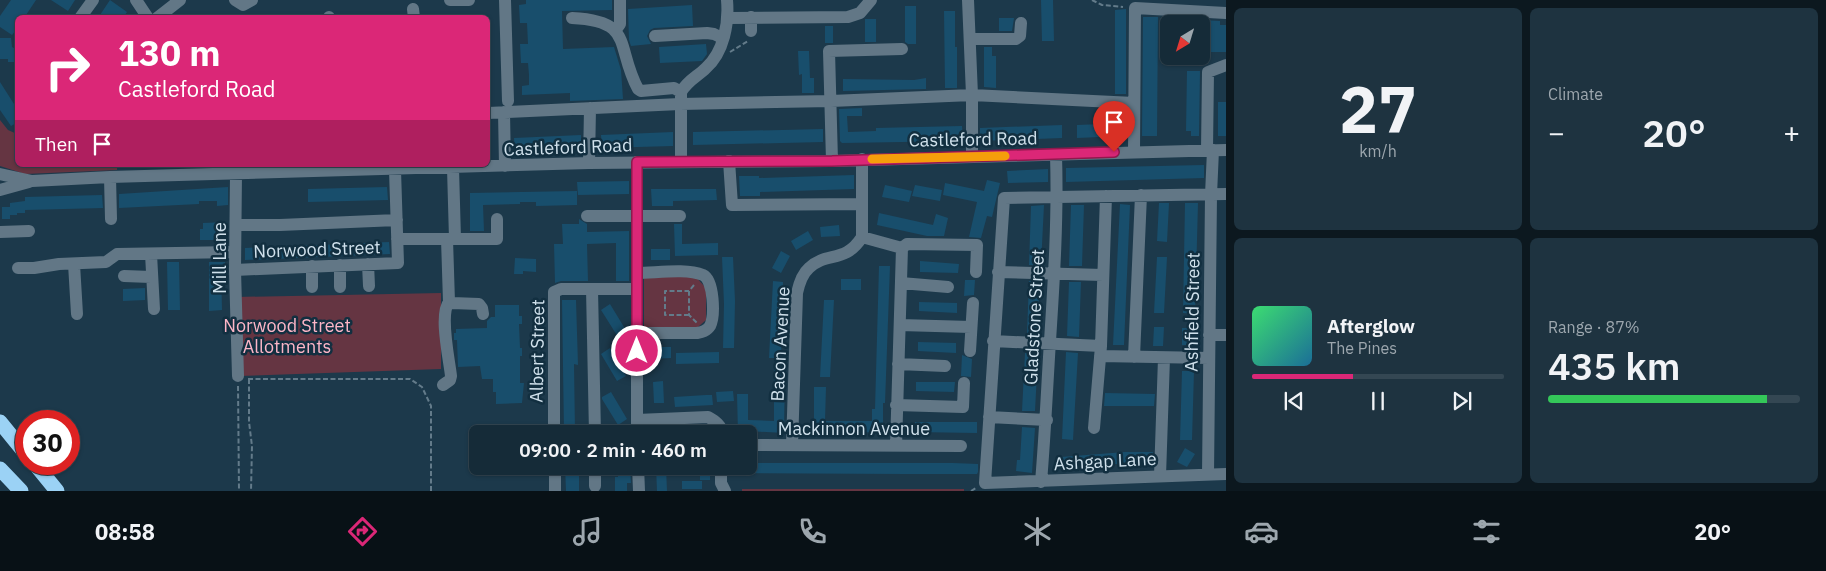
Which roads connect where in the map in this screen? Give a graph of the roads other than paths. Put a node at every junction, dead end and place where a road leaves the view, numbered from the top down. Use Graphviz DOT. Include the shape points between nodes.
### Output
graph roads {
  1 [pos="93,0"];
  2 [pos="136,0"];
  3 [pos="180,0"];
  4 [pos="450,0"];
  5 [pos="469,0"];
  6 [pos="505,0"];
  7 [pos="620,0"];
  8 [pos="727,0"];
  9 [pos="870,0"];
  10 [pos="968,0"];
  11 [pos="1226,13"];
  12 [pos="82,15"];
  13 [pos="147,15"];
  14 [pos="153,15"];
  15 [pos="751,17"];
  16 [pos="572,18"];
  17 [pos="728,18"];
  18 [pos="1021,23"];
  19 [pos="615,31"];
  20 [pos="751,31"];
  21 [pos="655,36"];
  22 [pos="722,38"];
  23 [pos="970,39"];
  24 [pos="902,49"];
  25 [pos="1226,65"];
  26 [pos="972,96"];
  27 [pos="680,98"];
  28 [pos="831,101"];
  29 [pos="1134,102"];
  30 [pos="506,107"];
  31 [pos="590,108"];
  32 [pos="490,112"];
  33 [pos="1210,150"];
  34 [pos="1226,150"];
  35 [pos="1134,152"];
  36 [pos="1056,155"];
  37 [pos="972,157"];
  38 [pos="862,159"];
  39 [pos="729,161"];
  40 [pos="832,161"];
  41 [pos="637,162"];
  42 [pos="681,162"];
  43 [pos="589,163"];
  44 [pos="505,166"];
  45 [pos="422,167"];
  46 [pos="478,167"];
  47 [pos="490,167"];
  48 [pos="335,168"];
  49 [pos="452,168"];
  50 [pos="234,170"];
  51 [pos="395,170"];
  52 [pos="0,174"];
  53 [pos="110,177"];
  54 [pos="32,181"];
  55 [pos="0,190"];
  56 [pos="1211,194"];
  57 [pos="1226,194"];
  58 [pos="1141,195"];
  59 [pos="1057,196"];
  60 [pos="1106,196"];
  61 [pos="862,204"];
  62 [pos="587,216"];
  63 [pos="637,216"];
  64 [pos="680,216"];
  65 [pos="111,219"];
  66 [pos="497,219"];
  67 [pos="397,220"];
  68 [pos="236,225"];
  69 [pos="29,231"];
  70 [pos="0,232"];
  71 [pos="862,237"];
  72 [pos="397,239"];
  73 [pos="451,239"];
  74 [pos="902,248"];
  75 [pos="236,252"];
  76 [pos="151,254"];
  77 [pos="74,264"];
  78 [pos="368,264"];
  79 [pos="340,265"];
  80 [pos="312,266"];
  81 [pos="18,268"];
  82 [pos="235,270"];
  83 [pos="976,272"];
  84 [pos="998,272"];
  85 [pos="637,273"];
  86 [pos="1054,274"];
  87 [pos="1103,275"];
  88 [pos="124,276"];
  89 [pos="152,277"];
  90 [pos="901,283"];
  91 [pos="369,286"];
  92 [pos="948,286"];
  93 [pos="312,287"];
  94 [pos="340,287"];
  95 [pos="592,289"];
  96 [pos="637,289"];
  97 [pos="449,302"];
  98 [pos="973,303"];
  99 [pos="154,309"];
  100 [pos="77,314"];
  101 [pos="483,314"];
  102 [pos="900,325"];
  103 [pos="971,327"];
  104 [pos="637,333"];
  105 [pos="1209,335"];
  106 [pos="1226,336"];
  107 [pos="993,341"];
  108 [pos="1050,344"];
  109 [pos="970,351"];
  110 [pos="1100,351"];
  111 [pos="1134,358"];
  112 [pos="1164,358"];
  113 [pos="1209,358"];
  114 [pos="898,364"];
  115 [pos="945,366"];
  116 [pos="242,378"];
  117 [pos="964,383"];
  118 [pos="443,385"];
  119 [pos="896,405"];
  120 [pos="989,417"];
  121 [pos="637,420"];
  122 [pos="1047,420"];
  123 [pos="0,422"];
  124 [pos="554,425"];
  125 [pos="595,425"];
  126 [pos="637,425"];
  127 [pos="718,425"];
  128 [pos="1094,428"];
  129 [pos="15,440"];
  130 [pos="757,444"];
  131 [pos="792,445"];
  132 [pos="896,446"];
  133 [pos="961,446"];
  134 [pos="0,469"];
  135 [pos="1226,474"];
  136 [pos="44,475"];
  137 [pos="554,475"];
  138 [pos="595,475"];
  139 [pos="638,475"];
  140 [pos="1208,475"];
  141 [pos="1160,476"];
  142 [pos="1041,482"];
  143 [pos="595,486"];
  144 [pos="21,491"];
  145 [pos="57,491"];
  146 [pos="555,491"];
  147 [pos="639,491"];
  1 -- 12 [label="street"];
  2 -- 13 [label="street"];
  3 -- 14 [label="street"];
  4 -- 5 [label="street"];
  6 -- 30 [label="street"];
  7 -- 19 [label="street" via="620,24"];
  8 -- 17 [label="street"];
  9 -- 15 [label="street" via="860,13 848,16"];
  10 -- 23 [label="street"];
  11 -- 29 [label="street" via="1135,8"];
  15 -- 17 [label="street"];
  15 -- 20 [label="street"];
  16 -- 19 [label="street" via="593,19"];
  17 -- 22 [label="street"];
  18 -- 23 [label="street" via="1020,36 1016,39"];
  19 -- 27 [label="street" via="638,89 674,88"];
  21 -- 22 [label="street" via="707,33"];
  22 -- 27 [label="street" via="717,56 705,70 686,83"];
  23 -- 26 [label="street"];
  24 -- 28 [label="street" via="829,50"];
  25 -- 33 [label="street, Ashfield Street" via="1208,72"];
  26 -- 28 [label="street"];
  26 -- 29 [label="street"];
  26 -- 37 [label="street"];
  27 -- 28 [label="street"];
  27 -- 31 [label="street"];
  27 -- 42 [label="street"];
  28 -- 40 [label="street"];
  29 -- 35 [label="street"];
  30 -- 31 [label="street"];
  30 -- 32 [label="street"];
  30 -- 44 [label="street"];
  31 -- 43 [label="street"];
  33 -- 34 [label="street, Castleford Road"];
  33 -- 35 [label="street, Castleford Road"];
  33 -- 56 [label="street, Ashfield Street"];
  35 -- 36 [label="street, Castleford Road"];
  36 -- 37 [label="street, Castleford Road"];
  36 -- 59 [label="street, Gladstone Street"];
  37 -- 38 [label="street, Castleford Road"];
  38 -- 40 [label="street, Castleford Road"];
  38 -- 61 [label="street"];
  39 -- 40 [label="street, Castleford Road"];
  39 -- 42 [label="street, Castleford Road"];
  39 -- 61 [label="street" via="732,205"];
  41 -- 42 [label="street, Castleford Road"];
  41 -- 43 [label="street, Castleford Road"];
  41 -- 63 [label="street"];
  43 -- 44 [label="street, Castleford Road"];
  44 -- 47 [label="street, Castleford Road"];
  45 -- 49 [label="street, Castleford Road"];
  45 -- 51 [label="street, Castleford Road"];
  46 -- 49 [label="street, Castleford Road"];
  48 -- 50 [label="street, Castleford Road"];
  48 -- 51 [label="street, Castleford Road"];
  49 -- 73 [label="street"];
  50 -- 53 [label="street, Castleford Road"];
  50 -- 68 [label="street, Mill Lane"];
  51 -- 67 [label="street, Norwood Street"];
  52 -- 54 [label="street, Castleford Road"];
  53 -- 54 [label="street, Castleford Road"];
  53 -- 65 [label="street"];
  54 -- 55 [label="street, Castleford Road"];
  56 -- 57 [label="street"];
  56 -- 58 [label="street"];
  56 -- 105 [label="street, Ashfield Street"];
  58 -- 60 [label="street"];
  58 -- 111 [label="street"];
  59 -- 60 [label="street"];
  59 -- 84 [label="street" via="1004,198"];
  59 -- 86 [label="street, Gladstone Street"];
  60 -- 87 [label="street"];
  61 -- 71 [label="street"];
  62 -- 63 [label="street"];
  63 -- 64 [label="street"];
  63 -- 85 [label="street"];
  66 -- 73 [label="street" via="497,239"];
  67 -- 68 [label="street"];
  67 -- 72 [label="street, Norwood Street"];
  68 -- 75 [label="street, Mill Lane"];
  69 -- 70 [label="street"];
  71 -- 74 [label="street"];
  71 -- 131 [label="street, Bacon Avenue" via="850,252 808,268 801,279 797,293"];
  72 -- 73 [label="street"];
  72 -- 78 [label="street, Norwood Street" via="398,263"];
  73 -- 97 [label="street"];
  74 -- 83 [label="street" via="907,244 977,245"];
  74 -- 90 [label="street"];
  75 -- 76 [label="street"];
  75 -- 82 [label="street, Mill Lane"];
  76 -- 77 [label="street" via="117,254 106,262"];
  76 -- 89 [label="street"];
  77 -- 81 [label="street"];
  77 -- 100 [label="street"];
  78 -- 79 [label="street, Norwood Street"];
  78 -- 91 [label="street"];
  79 -- 80 [label="street, Norwood Street"];
  79 -- 94 [label="street"];
  80 -- 82 [label="street, Norwood Street"];
  80 -- 93 [label="street"];
  82 -- 116 [label="street, Mill Lane"];
  84 -- 86 [label="street"];
  84 -- 107 [label="street"];
  85 -- 96 [label="street"];
  85 -- 104 [label="street" via="690,272 702,275 708,278 712,293 712,318 705,331"];
  86 -- 87 [label="street"];
  86 -- 108 [label="street, Gladstone Street"];
  87 -- 110 [label="street"];
  88 -- 89 [label="street"];
  89 -- 99 [label="street"];
  90 -- 92 [label="street"];
  90 -- 102 [label="street"];
  95 -- 96 [label="street, Albert Street"];
  95 -- 124 [label="street, Albert Street" via="560,289 554,292"];
  95 -- 125 [label="street"];
  96 -- 104 [label="street"];
  97 -- 101 [label="street" via="479,304"];
  97 -- 118 [label="street" via="445,307 445,328 451,376"];
  98 -- 103 [label="street"];
  102 -- 103 [label="street"];
  102 -- 114 [label="street"];
  103 -- 109 [label="street"];
  104 -- 121 [label="street"];
  105 -- 106 [label="street"];
  105 -- 113 [label="street, Ashfield Street"];
  107 -- 108 [label="street"];
  107 -- 120 [label="street"];
  108 -- 110 [label="street"];
  108 -- 122 [label="street, Gladstone Street"];
  110 -- 111 [label="street"];
  110 -- 128 [label="street"];
  111 -- 112 [label="street"];
  112 -- 113 [label="street"];
  112 -- 141 [label="street"];
  113 -- 140 [label="street, Ashfield Street"];
  114 -- 115 [label="street"];
  114 -- 119 [label="street"];
  117 -- 119 [label="street" via="963,407"];
  119 -- 132 [label="street"];
  120 -- 122 [label="street"];
  120 -- 142 [label="street, Ashgap Lane" via="985,483"];
  121 -- 126 [label="street"];
  121 -- 127 [label="street" via="708,417"];
  122 -- 142 [label="street, Gladstone Street"];
  123 -- 129 [label="highway"];
  130 -- 131 [label="street, Mackinnon Avenue"];
  131 -- 132 [label="street, Mackinnon Avenue"];
  132 -- 133 [label="street, Mackinnon Avenue"];
  134 -- 144 [label="highway"];
  135 -- 140 [label="street, Ashgap Lane"];
  136 -- 145 [label="highway"];
  137 -- 146 [label="street"];
  138 -- 143 [label="street"];
  139 -- 147 [label="street"];
  140 -- 141 [label="street, Ashgap Lane"];
  141 -- 142 [label="street, Ashgap Lane"];
}
